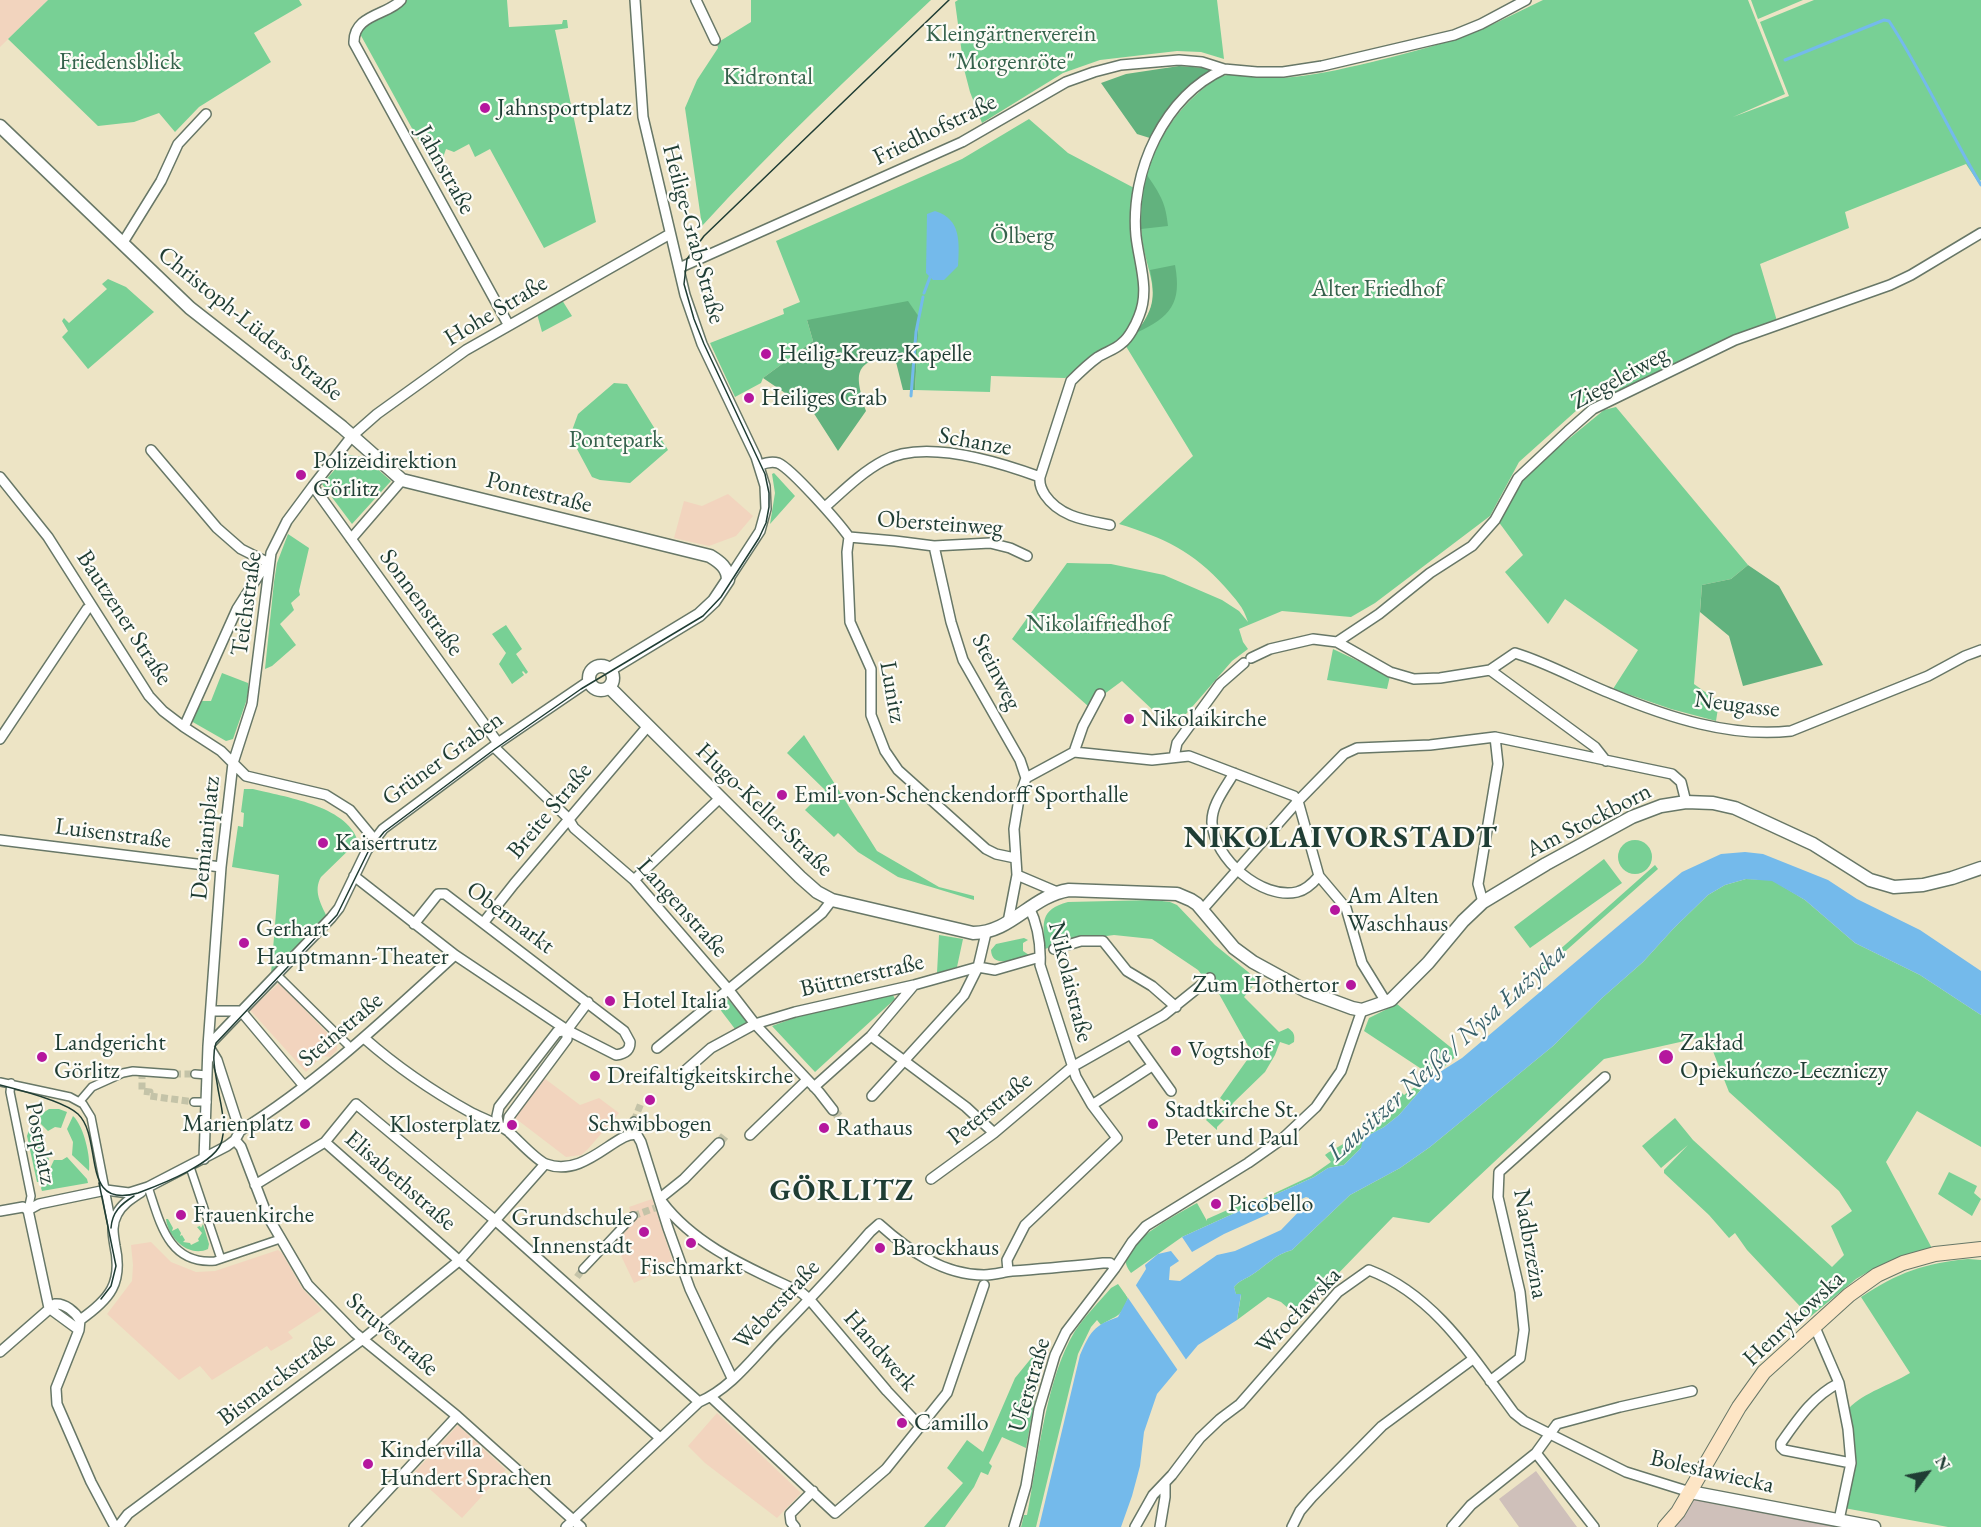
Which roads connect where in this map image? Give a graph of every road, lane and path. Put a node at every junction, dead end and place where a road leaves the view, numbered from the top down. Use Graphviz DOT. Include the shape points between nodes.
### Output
graph roads {
  1 [pos="401,0"];
  2 [pos="634,0"];
  3 [pos="696,0"];
  4 [pos="1526,0"];
  5 [pos="715,40"];
  6 [pos="1224,69"];
  7 [pos="206,114"];
  8 [pos="0,126"];
  9 [pos="1981,233"];
  10 [pos="670,234"];
  11 [pos="122,244"];
  12 [pos="679,268"];
  13 [pos="508,324"];
  14 [pos="352,436"];
  15 [pos="151,450"];
  16 [pos="760,465"];
  17 [pos="0,477"];
  18 [pos="1040,477"];
  19 [pos="402,480"];
  20 [pos="313,486"];
  21 [pos="825,507"];
  22 [pos="1110,525"];
  23 [pos="849,537"];
  24 [pos="351,539"];
  25 [pos="934,546"];
  26 [pos="1027,556"];
  27 [pos="268,563"];
  28 [pos="726,575"];
  29 [pos="92,606"];
  30 [pos="1337,642"];
  31 [pos="1981,650"];
  32 [pos="610,669"];
  33 [pos="1490,670"];
  34 [pos="589,681"];
  35 [pos="609,687"];
  36 [pos="1100,694"];
  37 [pos="648,726"];
  38 [pos="184,727"];
  39 [pos="1495,738"];
  40 [pos="0,739"];
  41 [pos="496,745"];
  42 [pos="1074,752"];
  43 [pos="1174,757"];
  44 [pos="1606,762"];
  45 [pos="233,764"];
  46 [pos="1234,772"];
  47 [pos="1026,778"];
  48 [pos="720,798"];
  49 [pos="1298,801"];
  50 [pos="1686,802"];
  51 [pos="568,818"];
  52 [pos="374,839"];
  53 [pos="0,840"];
  54 [pos="1015,858"];
  55 [pos="221,867"];
  56 [pos="1981,868"];
  57 [pos="1238,871"];
  58 [pos="1017,875"];
  59 [pos="354,876"];
  60 [pos="1319,876"];
  61 [pos="634,880"];
  62 [pos="1057,892"];
  63 [pos="831,900"];
  64 [pos="1483,902"];
  65 [pos="1029,907"];
  66 [pos="1202,910"];
  67 [pos="484,922"];
  68 [pos="1008,922"];
  69 [pos="414,924"];
  70 [pos="986,933"];
  71 [pos="1045,953"];
  72 [pos="455,955"];
  73 [pos="978,967"];
  74 [pos="277,975"];
  75 [pos="1210,978"];
  76 [pos="914,985"];
  77 [pos="728,989"];
  78 [pos="588,1002"];
  79 [pos="1386,1002"];
  80 [pos="1176,1007"];
  81 [pos="1362,1010"];
  82 [pos="211,1011"];
  83 [pos="241,1011"];
  84 [pos="755,1024"];
  85 [pos="567,1030"];
  86 [pos="1131,1035"];
  87 [pos="871,1036"];
  88 [pos="364,1038"];
  89 [pos="208,1046"];
  90 [pos="351,1048"];
  91 [pos="657,1048"];
  92 [pos="904,1062"];
  93 [pos="1152,1066"];
  94 [pos="1072,1067"];
  95 [pos="174,1074"];
  96 [pos="195,1074"];
  97 [pos="207,1075"];
  98 [pos="678,1077"];
  99 [pos="1605,1077"];
  100 [pos="0,1082"];
  101 [pos="10,1083"];
  102 [pos="810,1084"];
  103 [pos="304,1086"];
  104 [pos="1171,1091"];
  105 [pos="872,1096"];
  106 [pos="80,1101"];
  107 [pos="194,1101"];
  108 [pos="207,1102"];
  109 [pos="1092,1106"];
  110 [pos="834,1107"];
  111 [pos="634,1120"];
  112 [pos="503,1128"];
  113 [pos="240,1131"];
  114 [pos="994,1133"];
  115 [pos="632,1134"];
  116 [pos="750,1135"];
  117 [pos="235,1140"];
  118 [pos="326,1142"];
  119 [pos="719,1143"];
  120 [pos="204,1159"];
  121 [pos="545,1164"];
  122 [pos="190,1167"];
  123 [pos="931,1179"];
  124 [pos="255,1185"];
  125 [pos="148,1187"];
  126 [pos="106,1190"];
  127 [pos="657,1204"];
  128 [pos="28,1210"];
  129 [pos="0,1211"];
  130 [pos="633,1216"];
  131 [pos="496,1221"];
  132 [pos="112,1227"];
  133 [pos="280,1239"];
  134 [pos="1981,1250"];
  135 [pos="221,1259"];
  136 [pos="460,1260"];
  137 [pos="1115,1268"];
  138 [pos="583,1269"];
  139 [pos="1008,1271"];
  140 [pos="985,1282"];
  141 [pos="810,1300"];
  142 [pos="49,1308"];
  143 [pos="79,1325"];
  144 [pos="1814,1325"];
  145 [pos="363,1339"];
  146 [pos="0,1352"];
  147 [pos="1473,1359"];
  148 [pos="732,1378"];
  149 [pos="1490,1381"];
  150 [pos="1839,1383"];
  151 [pos="1692,1391"];
  152 [pos="711,1397"];
  153 [pos="699,1402"];
  154 [pos="457,1416"];
  155 [pos="921,1427"];
  156 [pos="1549,1434"];
  157 [pos="660,1438"];
  158 [pos="1536,1453"];
  159 [pos="1851,1463"];
  160 [pos="1165,1483"];
  161 [pos="813,1491"];
  162 [pos="1690,1492"];
  163 [pos="1839,1520"];
  164 [pos="569,1524"];
  165 [pos="116,1527"];
  166 [pos="354,1527"];
  167 [pos="581,1527"];
  168 [pos="795,1527"];
  169 [pos="1014,1527"];
  170 [pos="1135,1527"];
  171 [pos="1160,1527"];
  172 [pos="1292,1527"];
  173 [pos="1452,1527"];
  174 [pos="1594,1527"];
  175 [pos="1665,1527"];
  176 [pos="1874,1527"];
  1 -- 13 [label="street, Jahnstraße" via="371,17 355,32 354,44"];
  2 -- 10 [label="street, Heilige-Grab-Straße" via="643,117"];
  3 -- 5 [label="street"];
  4 -- 6 [label="street, Friedhofstraße" via="1454,35 1410,46 1283,72"];
  6 -- 12 [label="street, Friedhofstraße" via="1179,60 1121,65 1084,75 962,142"];
  6 -- 18 [label="street" via="1191,90 1170,113 1154,140 1137,189 1136,234 1145,293 1139,317 1123,343 1098,357 1071,381"];
  7 -- 11 [label="street, Christoph-Lüders-Straße" via="178,144 161,181"];
  8 -- 11 [label="street, Christoph-Lüders-Straße"];
  9 -- 30 [label="street, Ziegeleiweg" via="1890,285 1735,340 1593,410 1518,478 1495,520 1472,546"];
  10 -- 12 [label="street, Heilige-Grab-Straße"];
  10 -- 13 [label="street, Hohe Straße"];
  11 -- 14 [label="street, Christoph-Lüders-Straße" via="190,308"];
  12 -- 16 [label="street, Heilige-Grab-Straße" via="702,344"];
  13 -- 14 [label="street, Hohe Straße" via="466,350"];
  14 -- 19 [label="street, Pontestraße"];
  14 -- 20 [label="street, Teichstraße"];
  15 -- 27 [label="street" via="217,528 241,549"];
  16 -- 21 [label="street" via="777,463"];
  16 -- 28 [label="street, Heilige-Grab-Straße" via="766,493 763,522"];
  17 -- 29 [label="street, Bautzener Straße" via="48,537"];
  18 -- 21 [label="street, Schanze" via="953,453 915,452 881,461"];
  18 -- 22 [label="street, Schanze" via="1041,488 1057,509"];
  19 -- 24 [label="street"];
  19 -- 28 [label="street, Pontestraße" via="710,556"];
  20 -- 24 [label="street, Sonnenstraße"];
  20 -- 27 [label="street, Teichstraße" via="287,521"];
  21 -- 23 [label="street"];
  23 -- 25 [label="street, Obersteinweg"];
  23 -- 54 [label="street, Lunitz" via="850,622 870,669 871,715 891,761 986,849"];
  24 -- 41 [label="street, Sonnenstraße"];
  25 -- 26 [label="street, Obersteinweg" via="990,543"];
  25 -- 47 [label="street, Steinweg" via="963,660 1020,759"];
  27 -- 38 [label="street" via="237,609"];
  27 -- 45 [label="street, Teichstraße" via="252,704"];
  28 -- 32 [label="street" via="714,601 699,615"];
  29 -- 38 [label="street, Bautzener Straße" via="149,696"];
  29 -- 40 [label="street"];
  30 -- 33 [label="street" via="1390,672 1414,679"];
  30 -- 43 [label="street" via="1314,639 1278,647 1247,660 1220,684 1177,743"];
  31 -- 33 [label="street, Neugasse" via="1928,676 1791,731 1777,732 1720,728 1671,715 1515,653"];
  32 -- 34 [label="street" via="596,666"];
  32 -- 35 [label="street" via="614,679"];
  33 -- 44 [label="street" via="1595,747"];
  34 -- 35 [label="street" via="598,690"];
  34 -- 41 [label="street, Grüner Graben"];
  35 -- 37 [label="street, Hugo-Keller-Straße"];
  36 -- 42 [label="street" via="1085,720"];
  37 -- 48 [label="street, Hugo-Keller-Straße"];
  37 -- 51 [label="street, Breite Straße"];
  38 -- 45 [label="street, Bautzener Straße" via="221,751"];
  39 -- 44 [label="street"];
  39 -- 49 [label="street" via="1357,748 1344,754"];
  39 -- 64 [label="street" via="1498,764 1478,884"];
  41 -- 51 [label="street, Langenstraße" via="502,757"];
  41 -- 52 [label="street, Grüner Graben"];
  42 -- 43 [label="street" via="1152,760"];
  42 -- 47 [label="street"];
  43 -- 46 [label="street" via="1198,758"];
  44 -- 50 [label="street" via="1672,774 1681,782"];
  45 -- 52 [label="street, Demianiplatz" via="246,776 326,795 351,810"];
  45 -- 55 [label="street, Demianiplatz"];
  46 -- 49 [label="street" via="1282,790"];
  46 -- 57 [label="street" via="1216,805 1212,824 1222,854"];
  47 -- 54 [label="street" via="1018,799"];
  48 -- 61 [label="street"];
  48 -- 63 [label="street, Hugo-Keller-Straße" via="800,877"];
  49 -- 57 [label="street"];
  49 -- 60 [label="street"];
  50 -- 56 [label="street, Am Stockborn" via="1735,808 1813,844 1870,880 1888,886 1923,885"];
  50 -- 64 [label="street, Am Stockborn" via="1632,817"];
  51 -- 61 [label="street, Langenstraße" via="574,828"];
  51 -- 67 [label="street, Breite Straße"];
  52 -- 59 [label="street, Grüner Graben"];
  53 -- 55 [label="street, Luisenstraße"];
  54 -- 58 [label="street"];
  55 -- 82 [label="street, Demianiplatz"];
  57 -- 60 [label="street" via="1285,893 1302,891"];
  57 -- 66 [label="street"];
  58 -- 62 [label="street"];
  58 -- 68 [label="street"];
  59 -- 69 [label="street, Obermarkt"];
  59 -- 74 [label="street, Grüner Graben" via="332,918"];
  60 -- 79 [label="street" via="1346,908 1362,963"];
  61 -- 77 [label="street, Langenstraße"];
  62 -- 65 [label="street"];
  62 -- 66 [label="street" via="1177,894"];
  63 -- 70 [label="street, Hugo-Keller-Straße"];
  63 -- 77 [label="street" via="822,913"];
  64 -- 79 [label="street, Am Stockborn" via="1421,971"];
  65 -- 68 [label="street"];
  65 -- 71 [label="street, Nikolaistraße"];
  66 -- 81 [label="street" via="1234,948 1253,963 1306,991"];
  67 -- 69 [label="street, Obermarkt" via="440,893"];
  67 -- 78 [label="street, Obermarkt"];
  68 -- 70 [label="street"];
  69 -- 72 [label="street, Obermarkt"];
  70 -- 73 [label="street"];
  71 -- 73 [label="street, Büttnerstraße" via="995,970"];
  71 -- 80 [label="street, Büttnerstraße" via="1081,940 1104,941 1127,971"];
  71 -- 94 [label="street, Nikolaistraße" via="1040,965"];
  72 -- 85 [label="street, Obermarkt"];
  72 -- 88 [label="street, Steinstraße"];
  73 -- 76 [label="street, Büttnerstraße"];
  73 -- 92 [label="street" via="964,995"];
  74 -- 83 [label="street"];
  74 -- 90 [label="street"];
  75 -- 80 [label="street, Peterstraße"];
  76 -- 84 [label="street, Büttnerstraße" via="795,1011"];
  76 -- 87 [label="street"];
  77 -- 84 [label="street, Langenstraße"];
  77 -- 91 [label="street"];
  78 -- 85 [label="street"];
  78 -- 85 [label="street, Obermarkt" via="624,1031 630,1042 628,1049 621,1054 611,1053"];
  79 -- 81 [label="street"];
  80 -- 86 [label="street, Peterstraße"];
  81 -- 137 [label="street, Uferstraße" via="1341,1071 1316,1107 1257,1157 1146,1226"];
  82 -- 83 [label="street"];
  82 -- 89 [label="street, Demianiplatz"];
  83 -- 89 [label="street"];
  83 -- 103 [label="street"];
  84 -- 98 [label="street, Büttnerstraße" via="711,1048"];
  84 -- 102 [label="street, Langenstraße"];
  85 -- 112 [label="street" via="567,1039"];
  85 -- 112 [label="street" via="557,1032 499,1107 497,1116"];
  86 -- 93 [label="street"];
  86 -- 94 [label="street, Peterstraße"];
  87 -- 92 [label="street"];
  87 -- 102 [label="street"];
  88 -- 90 [label="street, Steinstraße"];
  88 -- 112 [label="street" via="388,1060 440,1095"];
  89 -- 97 [label="street, Demianiplatz"];
  89 -- 113 [label="street" via="217,1060"];
  90 -- 103 [label="street, Steinstraße"];
  92 -- 105 [label="street"];
  92 -- 114 [label="street" via="950,1094"];
  93 -- 104 [label="street"];
  93 -- 109 [label="street"];
  94 -- 109 [label="street, Nikolaistraße"];
  94 -- 114 [label="street, Peterstraße"];
  95 -- 106 [label="street, Postplatz" via="123,1073 92,1087"];
  96 -- 97 [label="street"];
  97 -- 108 [label="street, Demianiplatz"];
  99 -- 149 [label="street, Nadbrzeżna" via="1499,1172 1498,1197 1520,1292 1524,1330 1520,1358"];
  100 -- 101 [label="street, Postplatz"];
  101 -- 106 [label="street, Postplatz"];
  101 -- 128 [label="street, Postplatz" via="31,1196"];
  102 -- 110 [label="street, Langenstraße"];
  102 -- 116 [label="street"];
  103 -- 113 [label="street"];
  106 -- 126 [label="street, Postplatz" via="91,1117"];
  107 -- 108 [label="street"];
  108 -- 120 [label="street, Demianiplatz"];
  109 -- 139 [label="street, Nikolaistraße" via="1118,1138 1025,1226 1007,1260"];
  111 -- 115 [label="street"];
  112 -- 121 [label="street"];
  113 -- 117 [label="street"];
  114 -- 123 [label="street, Peterstraße"];
  115 -- 121 [label="street" via="580,1164"];
  115 -- 127 [label="street" via="641,1142"];
  117 -- 120 [label="street"];
  117 -- 124 [label="street, Struvestraße"];
  118 -- 124 [label="street"];
  118 -- 131 [label="street, Elisabethstraße" via="356,1104"];
  118 -- 136 [label="street, Elisabethstraße"];
  119 -- 127 [label="street"];
  120 -- 122 [label="street"];
  121 -- 131 [label="street"];
  122 -- 125 [label="street"];
  122 -- 135 [label="street"];
  124 -- 133 [label="street, Struvestraße"];
  125 -- 126 [label="street, Postplatz" via="129,1193"];
  125 -- 132 [label="street" via="120,1209"];
  125 -- 135 [label="street" via="172,1245 199,1260"];
  126 -- 128 [label="street, Postplatz" via="39,1204"];
  126 -- 132 [label="street, Postplatz"];
  127 -- 141 [label="street, Handwerk" via="723,1255"];
  127 -- 148 [label="street" via="690,1289"];
  128 -- 129 [label="street" via="23,1207"];
  128 -- 142 [label="street, Postplatz"];
  130 -- 138 [label="street"];
  131 -- 136 [label="street, Elisabethstraße"];
  131 -- 153 [label="street, Elisabethstraße"];
  132 -- 143 [label="street" via="119,1264 114,1286"];
  133 -- 135 [label="street"];
  133 -- 145 [label="street, Struvestraße" via="308,1285"];
  134 -- 144 [label="main road, Henrykowska" via="1935,1254 1903,1263 1877,1275"];
  136 -- 145 [label="street, Bismarckstraße"];
  136 -- 157 [label="street, Elisabethstraße"];
  137 -- 139 [label="street" via="1103,1263"];
  137 -- 169 [label="street, Uferstraße" via="1066,1332 1055,1355 1039,1409 1026,1486"];
  139 -- 140 [label="street"];
  140 -- 141 [label="street, Weberstraße" via="926,1259 879,1224"];
  140 -- 155 [label="street" via="947,1393"];
  141 -- 148 [label="street, Weberstraße"];
  141 -- 155 [label="street, Handwerk"];
  142 -- 143 [label="street" via="62,1304"];
  142 -- 146 [label="street"];
  143 -- 165 [label="street" via="56,1389 57,1404 91,1482"];
  144 -- 150 [label="street"];
  144 -- 162 [label="main road, Henrykowska" via="1747,1394"];
  145 -- 154 [label="street, Struvestraße"];
  145 -- 165 [label="street, Bismarckstraße" via="128,1514"];
  147 -- 149 [label="street, Wrocławska"];
  147 -- 160 [label="street, Wrocławska" via="1450,1329 1406,1289 1369,1270 1338,1292 1240,1404 1194,1446"];
  147 -- 172 [label="street" via="1382,1426 1312,1497"];
  148 -- 152 [label="street, Weberstraße"];
  149 -- 156 [label="street, Wrocławska" via="1514,1413"];
  150 -- 159 [label="street"];
  150 -- 159 [label="street" via="1804,1411 1781,1447"];
  151 -- 156 [label="street" via="1563,1421"];
  152 -- 153 [label="street, Weberstraße"];
  152 -- 161 [label="street"];
  153 -- 157 [label="street"];
  154 -- 164 [label="street, Struvestraße"];
  154 -- 166 [label="street"];
  155 -- 161 [label="street" via="886,1469 835,1513"];
  156 -- 158 [label="street"];
  156 -- 162 [label="street, Bolesławiecka" via="1626,1472"];
  157 -- 164 [label="street"];
  158 -- 173 [label="street"];
  158 -- 174 [label="street"];
  159 -- 163 [label="street"];
  160 -- 170 [label="street" via="1153,1495"];
  160 -- 171 [label="street"];
  161 -- 168 [label="street" via="790,1514"];
  162 -- 163 [label="street, Bolesławiecka"];
  162 -- 175 [label="main road, Henrykowska"];
  163 -- 176 [label="street, Bolesławiecka"];
  164 -- 167 [label="street, Struvestraße"];
}
